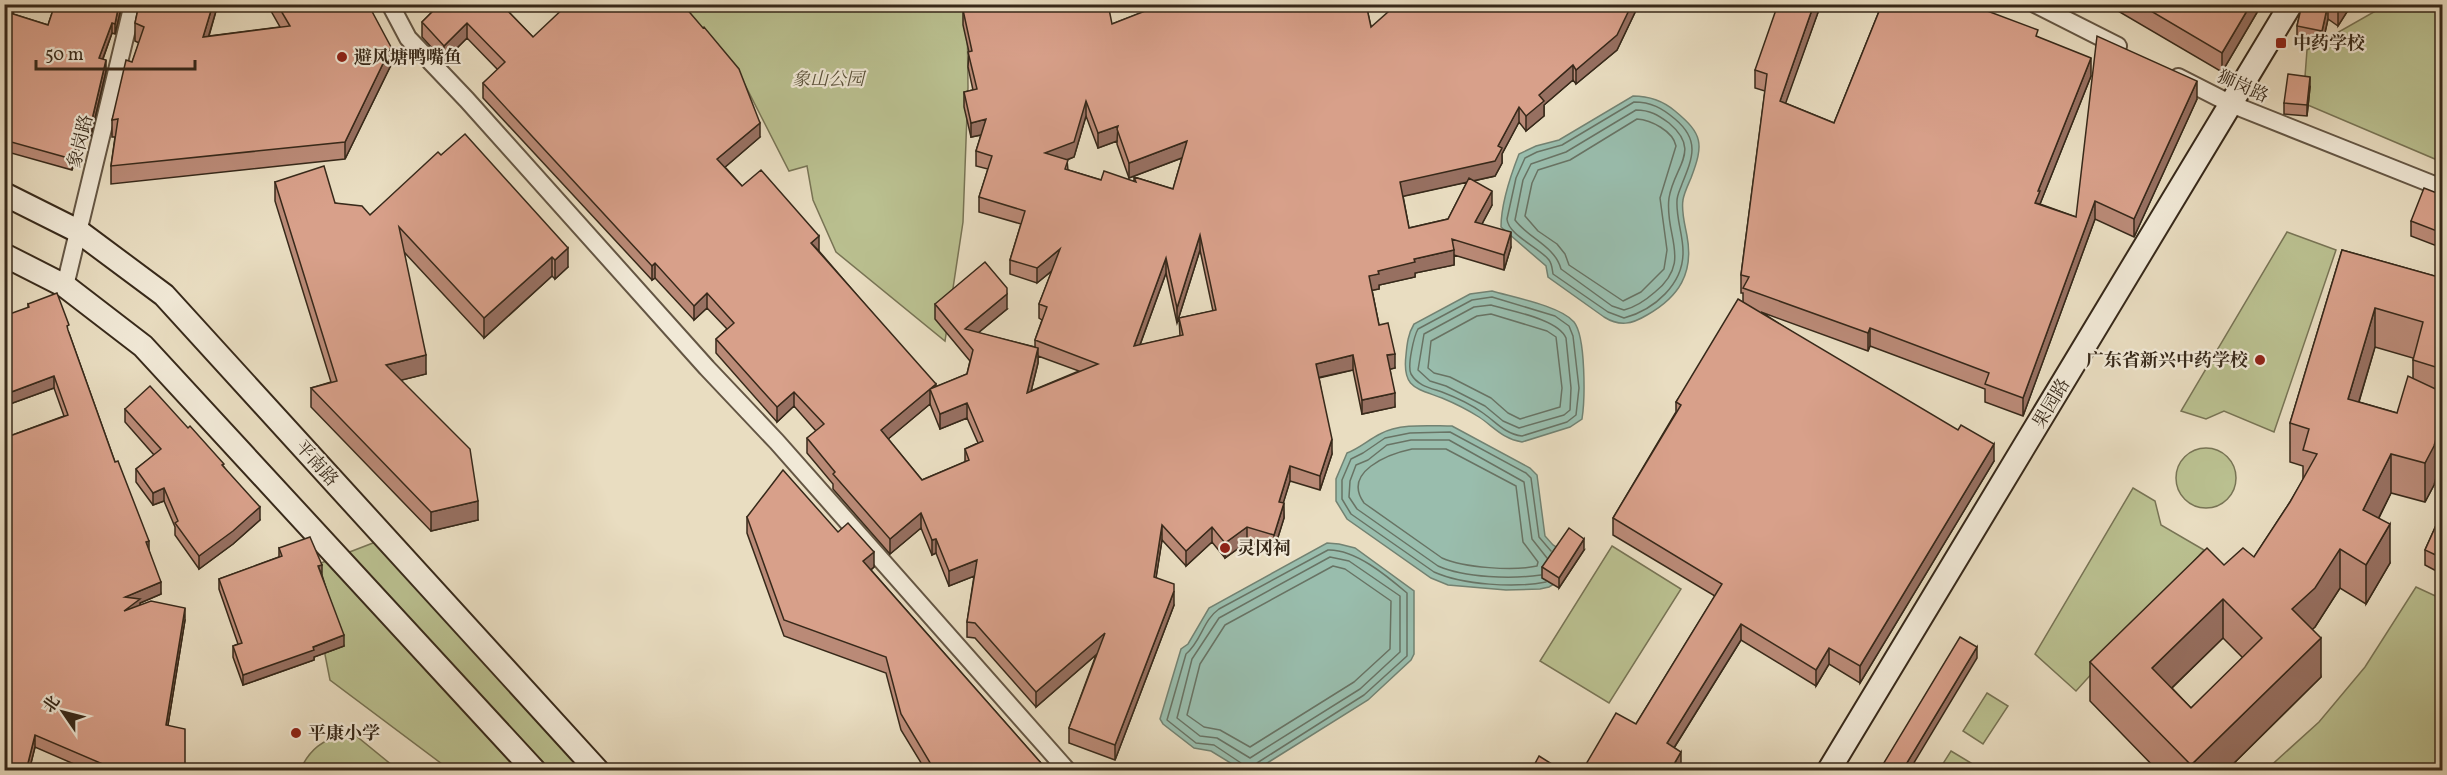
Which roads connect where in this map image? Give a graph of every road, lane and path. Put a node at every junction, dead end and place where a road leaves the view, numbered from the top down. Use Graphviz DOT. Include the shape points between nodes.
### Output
graph roads {
  1 [pos="133,4"];
  2 [pos="390,4"];
  3 [pos="2035,4"];
  4 [pos="2291,4"];
  5 [pos="2136,56"];
  6 [pos="2168,72"];
  7 [pos="2231,104"];
  8 [pos="2442,188"];
  9 [pos="4,194"];
  10 [pos="78,231"];
  11 [pos="4,255"];
  12 [pos="65,286"];
  13 [pos="534,771"];
  14 [pos="597,771"];
  15 [pos="1067,771"];
  16 [pos="1829,771"];
  1 -- 10 [label="street, 象岗路"];
  2 -- 15 [label="street" via="408,38 777,442"];
  3 -- 5 [label="street"];
  4 -- 7 [label="main road, 果园路"];
  6 -- 7 [label="street, 狮岗路"];
  7 -- 8 [label="street, 狮岗路"];
  7 -- 16 [label="main road, 果园路"];
  9 -- 10 [label="main road, 平南路"];
  10 -- 12 [label="street, 象岗路"];
  10 -- 14 [label="main road, 平南路" via="164,295"];
  11 -- 12 [label="main road"];
  12 -- 13 [label="main road" via="143,346"];
}
